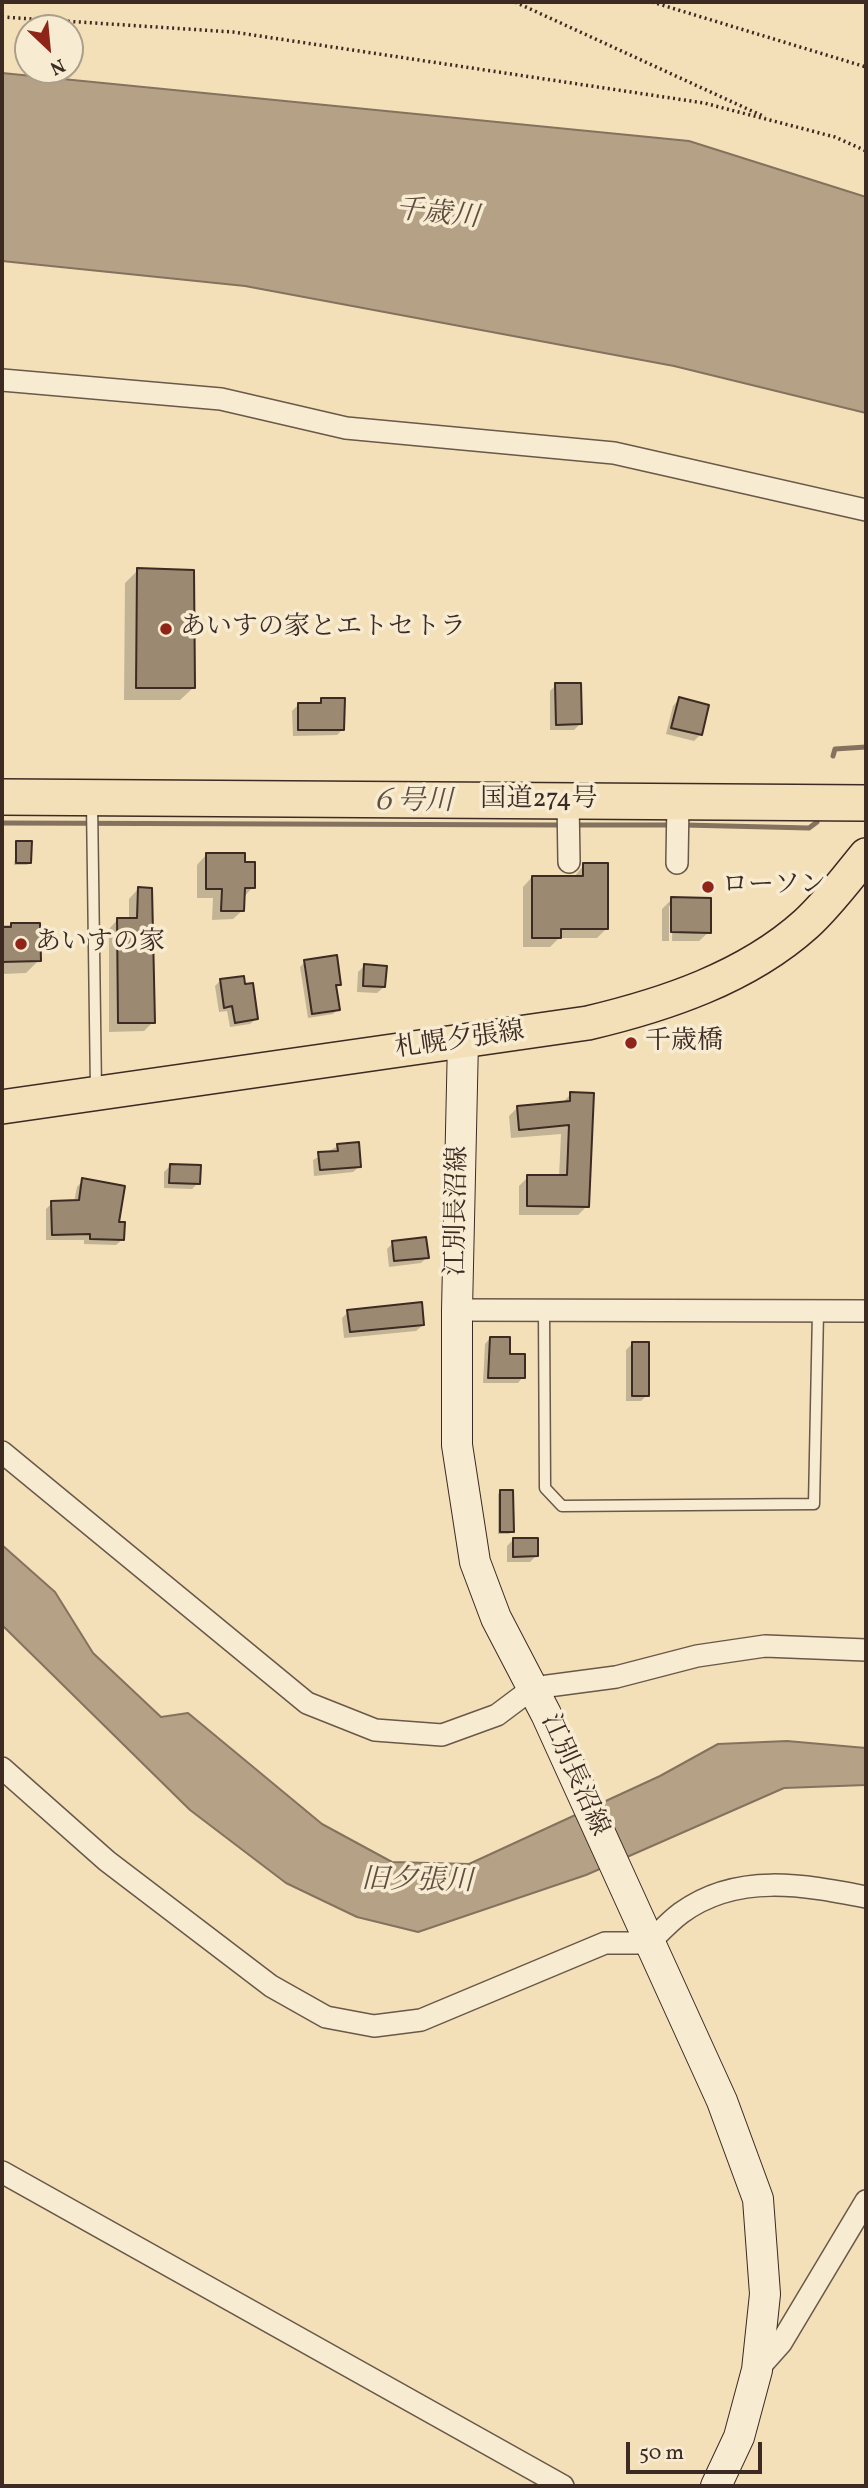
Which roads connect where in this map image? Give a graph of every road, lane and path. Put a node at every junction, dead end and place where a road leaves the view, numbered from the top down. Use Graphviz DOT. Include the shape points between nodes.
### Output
graph roads {
  1 [pos="515,2"];
  2 [pos="652,2"];
  3 [pos="2,17"];
  4 [pos="866,67"];
  5 [pos="774,121"];
  6 [pos="866,151"];
  7 [pos="2,380"];
  8 [pos="866,510"];
  9 [pos="2,797"];
  10 [pos="866,803"];
  11 [pos="92,804"];
  12 [pos="568,807"];
  13 [pos="678,808"];
  14 [pos="866,855"];
  15 [pos="569,862"];
  16 [pos="677,863"];
  17 [pos="463,1041"];
  18 [pos="96,1094"];
  19 [pos="2,1107"];
  20 [pos="457,1310"];
  21 [pos="544,1311"];
  22 [pos="866,1311"];
  23 [pos="818,1312"];
  24 [pos="2,1452"];
  25 [pos="866,1650"];
  26 [pos="539,1701"];
  27 [pos="2,1768"];
  28 [pos="866,1897"];
  29 [pos="649,1942"];
  30 [pos="2,2172"];
  31 [pos="866,2201"];
  32 [pos="757,2370"];
  33 [pos="563,2486"];
  34 [pos="716,2486"];
  1 -- 5 [label="path"];
  2 -- 4 [label="path"];
  3 -- 5 [label="path" via="233,32 704,103"];
  5 -- 6 [label="path" via="835,137"];
  7 -- 8 [label="street" via="220,398 346,428 614,453"];
  9 -- 11 [label="highway, 国道274号"];
  10 -- 13 [label="highway, 国道274号"];
  11 -- 12 [label="highway, 国道274号"];
  11 -- 18 [label="lane"];
  12 -- 13 [label="highway, 国道274号"];
  12 -- 15 [label="street"];
  13 -- 16 [label="street"];
  14 -- 17 [label="main road, 札幌夕張線" via="807,924 733,974 631,1013"];
  17 -- 18 [label="main road, 札幌夕張線"];
  17 -- 20 [label="main road, 江別長沼線"];
  18 -- 19 [label="main road, 札幌夕張線"];
  20 -- 21 [label="street"];
  20 -- 26 [label="main road, 江別長沼線" via="457,1445 475,1562 496,1618"];
  21 -- 23 [label="street"];
  21 -- 23 [label="lane" via="545,1488 562,1506 814,1504"];
  22 -- 23 [label="street"];
  24 -- 26 [label="street" via="307,1703 375,1730 442,1735"];
  25 -- 26 [label="street" via="765,1646 697,1656"];
  26 -- 29 [label="main road, 江別長沼線"];
  27 -- 29 [label="street" via="107,1860 271,1986 326,2017 374,2026 421,2020 605,1943"];
  28 -- 29 [label="street" via="794,1883 725,1890 682,1912"];
  29 -- 32 [label="main road, 江別長沼線" via="722,2101 758,2199 765,2294"];
  30 -- 33 [label="street"];
  31 -- 32 [label="street" via="781,2343"];
  32 -- 34 [label="main road, 江別長沼線" via="739,2437"];
}
